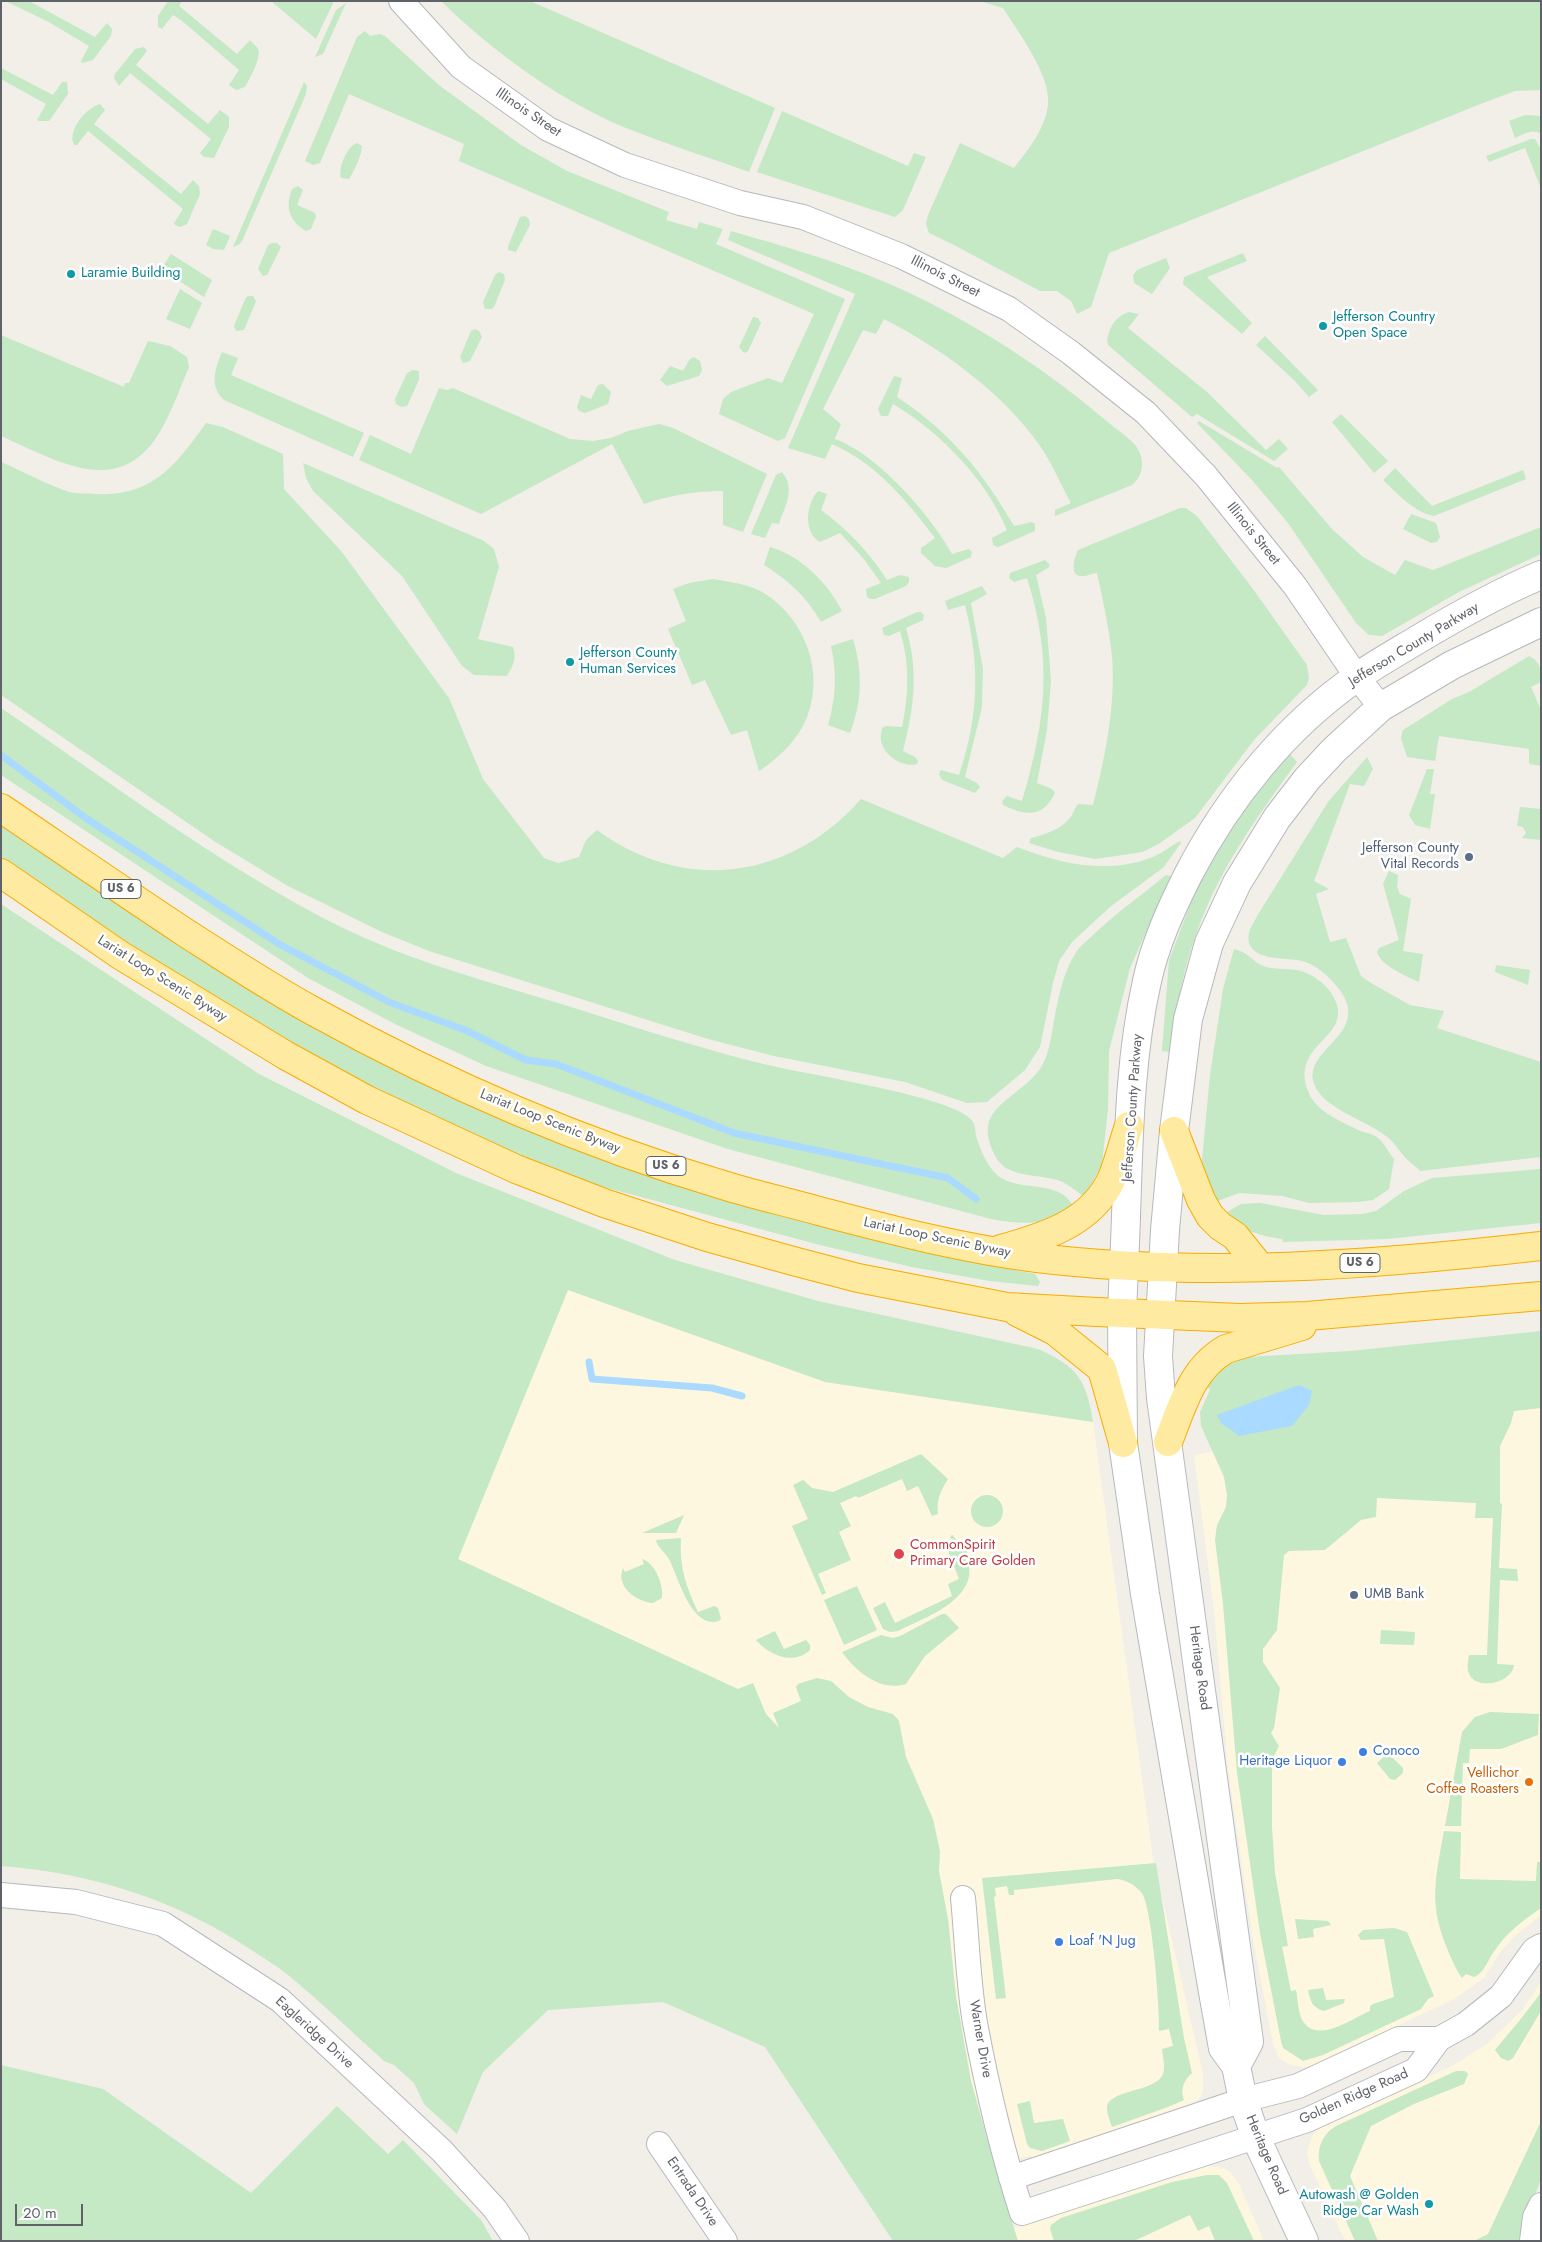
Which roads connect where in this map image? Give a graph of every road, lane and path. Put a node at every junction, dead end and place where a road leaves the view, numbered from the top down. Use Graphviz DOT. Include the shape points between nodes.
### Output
graph roads {
  1 [pos="401,1"];
  2 [pos="1541,575"];
  3 [pos="1541,622"];
  4 [pos="1357,677"];
  5 [pos="1381,707"];
  6 [pos="1,808"];
  7 [pos="1,873"];
  8 [pos="1129,1126"];
  9 [pos="1174,1131"];
  10 [pos="1541,1246"];
  11 [pos="990,1252"];
  12 [pos="1124,1265"];
  13 [pos="1164,1267"];
  14 [pos="1260,1267"];
  15 [pos="1541,1296"];
  16 [pos="1007,1307"];
  17 [pos="1122,1313"];
  18 [pos="1339,1314"];
  19 [pos="1161,1315"];
  20 [pos="1168,1442"];
  21 [pos="1123,1443"];
  22 [pos="1,1895"];
  23 [pos="963,1898"];
  24 [pos="1541,1946"];
  25 [pos="1439,2039"];
  26 [pos="1236,2066"];
  27 [pos="1244,2100"];
  28 [pos="1256,2138"];
  29 [pos="659,2144"];
  30 [pos="1011,2178"];
  31 [pos="1541,2205"];
  32 [pos="517,2241"];
  33 [pos="726,2241"];
  34 [pos="1304,2241"];
  35 [pos="1532,2241"];
  1 -- 4 [label="street, Illinois Street" via="461,67 548,130 625,165 740,203 802,217 901,256 1009,310 1063,347 1146,413 1206,476 1294,586"];
  2 -- 4 [label="main road, Jefferson County Parkway" via="1448,621"];
  3 -- 5 [label="main road" via="1452,665"];
  4 -- 5 [label="street, Illinois Street"];
  4 -- 8 [label="main road, Jefferson County Parkway" via="1289,736 1256,771 1228,806 1178,894 1161,934 1147,981"];
  5 -- 9 [label="main road" via="1308,779 1277,818 1237,883 1209,944 1199,975 1188,1019"];
  6 -- 11 [label="highway, Lariat Loop Scenic Byway / US 6" via="280,992 473,1091 543,1122 723,1185 868,1224"];
  7 -- 16 [label="highway, Lariat Loop Scenic Byway" via="120,955 285,1055 367,1100 516,1169 707,1238 858,1278"];
  8 -- 11 [label="highway" via="1111,1179 1087,1212 1037,1239"];
  8 -- 12 [label="main road, Jefferson County Parkway"];
  9 -- 13 [label="main road"];
  9 -- 14 [label="highway" via="1210,1216 1235,1236"];
  10 -- 14 [label="highway, US 6" via="1461,1256"];
  11 -- 12 [label="highway, Lariat Loop Scenic Byway / US 6"];
  12 -- 13 [label="highway, Lariat Loop Scenic Byway / US 6"];
  12 -- 17 [label="main road, Jefferson County Parkway"];
  13 -- 14 [label="highway, US 6"];
  13 -- 19 [label="main road, Heritage Road"];
  15 -- 18 [label="highway"];
  16 -- 17 [label="highway"];
  16 -- 21 [label="highway" via="1055,1331 1102,1369"];
  17 -- 19 [label="highway"];
  17 -- 21 [label="main road, Heritage Road"];
  18 -- 19 [label="highway" via="1240,1318"];
  18 -- 20 [label="highway" via="1226,1349 1215,1356 1201,1368 1192,1382"];
  19 -- 20 [label="main road, Heritage Road" via="1158,1356"];
  20 -- 26 [label="main road, Heritage Road" via="1249,2042"];
  21 -- 26 [label="main road, Heritage Road" via="1145,1594 1223,2048"];
  22 -- 32 [label="street, Eagleridge Drive" via="76,1902 163,1924 280,2000 442,2151 495,2209"];
  23 -- 30 [label="street, Warner Drive" via="975,2022"];
  24 -- 25 [label="street, Golden Ridge Road" via="1534,1950 1501,1996 1466,2024"];
  25 -- 27 [label="street, Golden Ridge Road" via="1399,2039 1298,2086"];
  25 -- 28 [label="street, Golden Ridge Road" via="1416,2070 1307,2120"];
  26 -- 27 [label="main road, Heritage Road"];
  27 -- 28 [label="main road, Heritage Road"];
  27 -- 30 [label="street"];
  28 -- 30 [label="street, Warner Drive" via="1022,2213"];
  28 -- 34 [label="main road, Heritage Road"];
  29 -- 33 [label="street, Entrada Drive"];
  31 -- 35 [label="street" via="1535,2216"];
}
